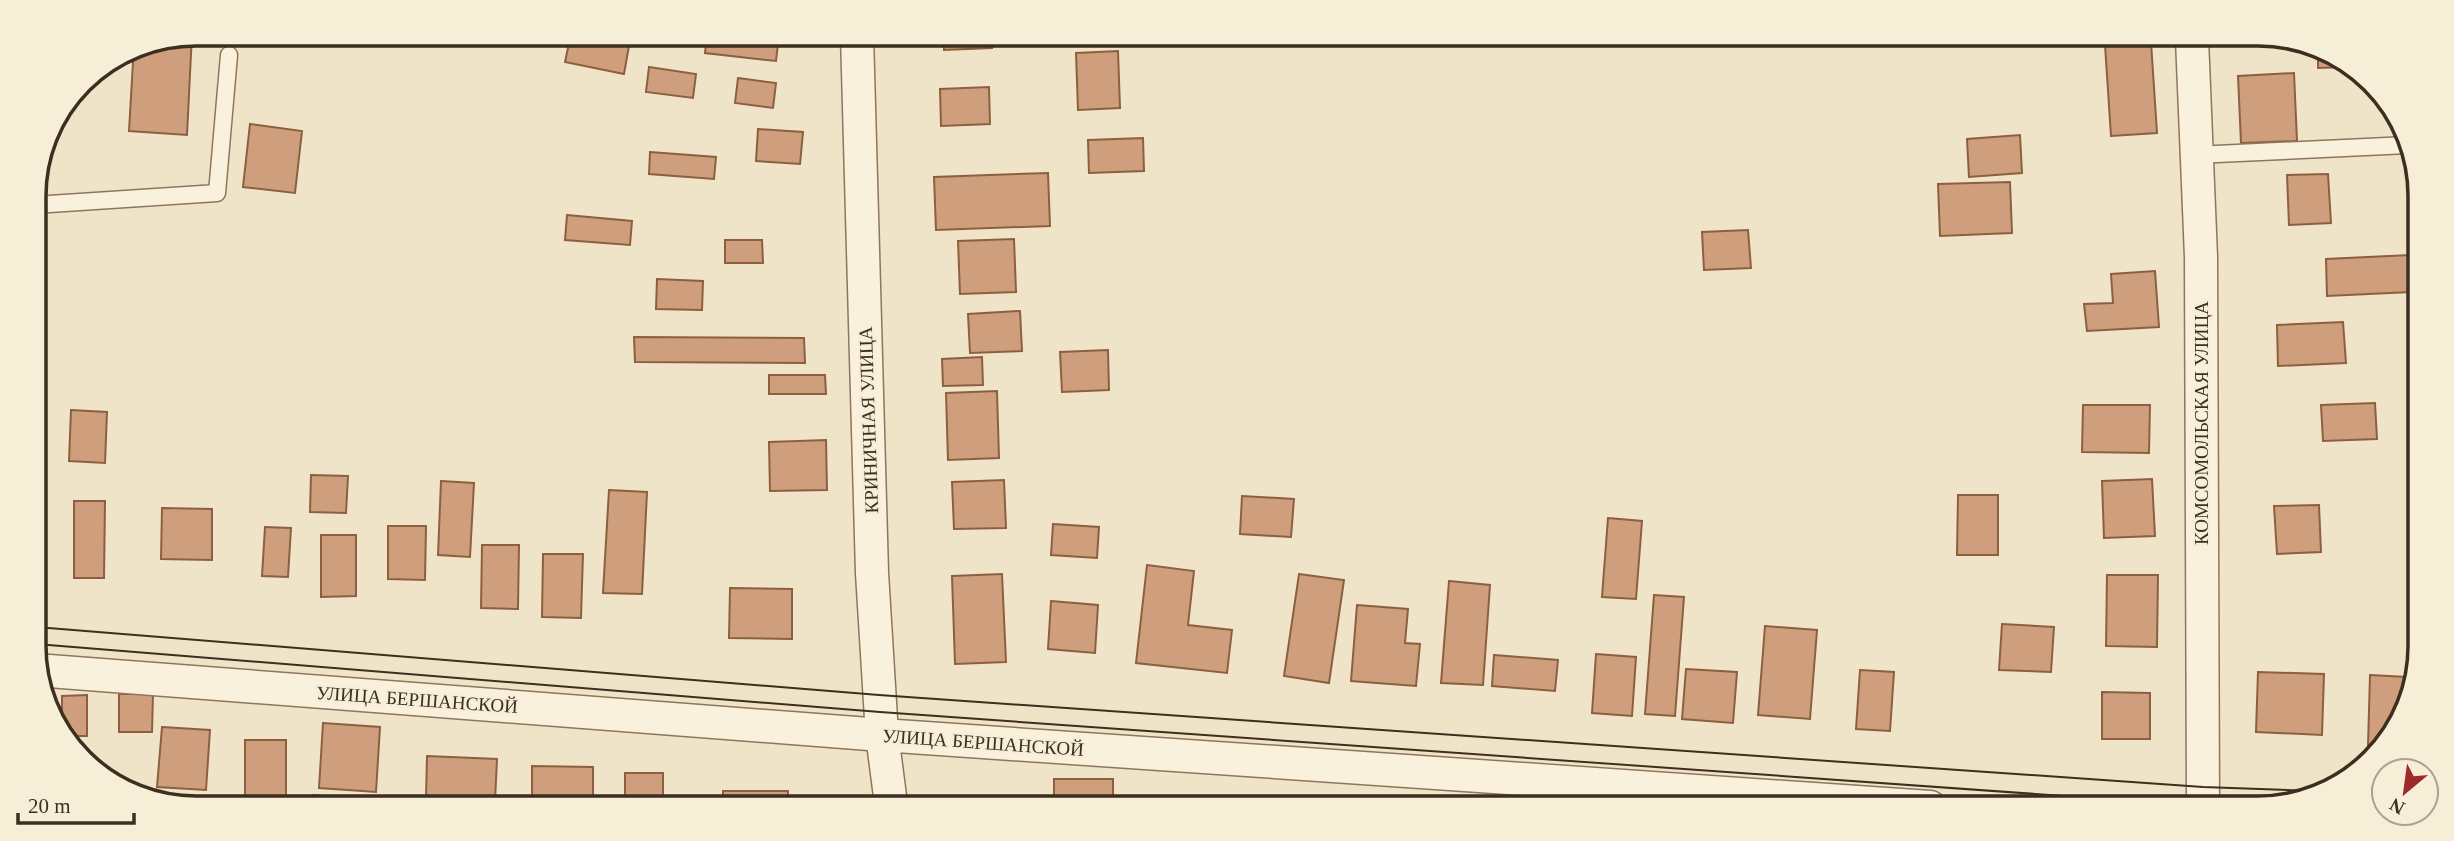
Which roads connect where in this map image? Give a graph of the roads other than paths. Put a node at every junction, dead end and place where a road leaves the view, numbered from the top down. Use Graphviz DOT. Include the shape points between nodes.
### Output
graph roads {
  1 [pos="857,46"];
  2 [pos="2192,46"];
  3 [pos="229,55"];
  4 [pos="2400,145"];
  5 [pos="2195,155"];
  6 [pos="46,204"];
  7 [pos="48,671"];
  8 [pos="882,735"];
  9 [pos="1759,795"];
  10 [pos="2203,795"];
  11 [pos="890,796"];
  1 -- 8 [label="street, КРИНИЧНАЯ УЛИЦА" via="872,573"];
  2 -- 5 [label="street, КОМСОМОЛЬСКАЯ УЛИЦА"];
  3 -- 6 [label="lane" via="216,193"];
  4 -- 5 [label="lane"];
  5 -- 10 [label="street, КОМСОМОЛЬСКАЯ УЛИЦА" via="2201,271"];
  7 -- 8 [label="street, УЛИЦА БЕРШАНСКОЙ"];
  8 -- 9 [label="street, УЛИЦА БЕРШАНСКОЙ"];
  8 -- 11 [label="street, КРИНИЧНАЯ УЛИЦА"];
}
